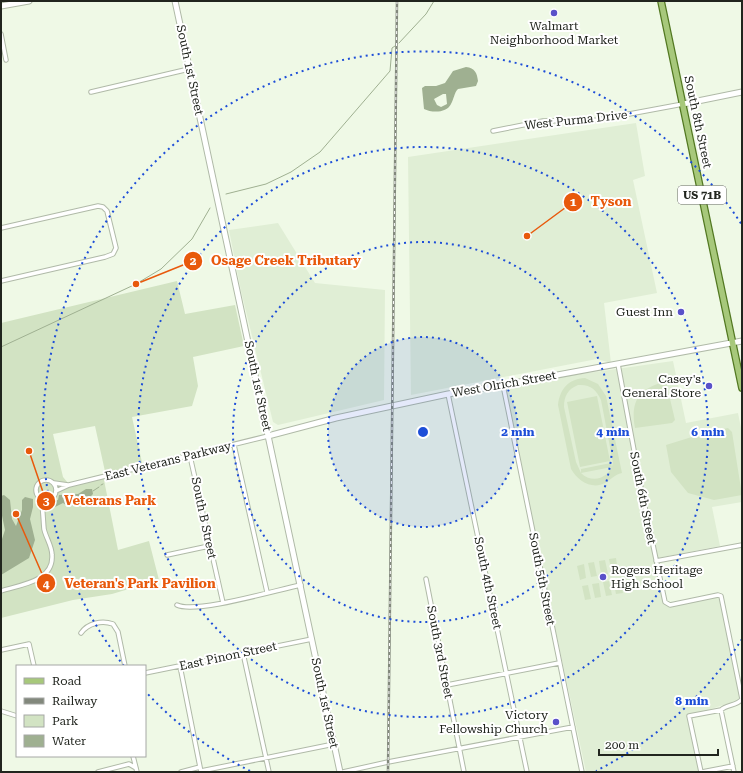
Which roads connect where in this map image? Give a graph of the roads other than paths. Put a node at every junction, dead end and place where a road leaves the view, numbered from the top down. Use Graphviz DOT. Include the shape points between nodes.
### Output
graph roads {
  1 [pos="29,1"];
  2 [pos="175,1"];
  3 [pos="661,1"];
  4 [pos="1,6"];
  5 [pos="1,34"];
  6 [pos="6,60"];
  7 [pos="189,69"];
  8 [pos="91,92"];
  9 [pos="742,92"];
  10 [pos="683,104"];
  11 [pos="493,131"];
  12 [pos="1,228"];
  13 [pos="1,281"];
  14 [pos="742,341"];
  15 [pos="733,343"];
  16 [pos="618,364"];
  17 [pos="503,386"];
  18 [pos="742,388"];
  19 [pos="448,394"];
  20 [pos="268,436"];
  21 [pos="234,445"];
  22 [pos="190,456"];
  23 [pos="54,483"];
  24 [pos="69,485"];
  25 [pos="56,491"];
  26 [pos="41,498"];
  27 [pos="50,499"];
  28 [pos="43,506"];
  29 [pos="742,545"];
  30 [pos="209,546"];
  31 [pos="166,555"];
  32 [pos="656,561"];
  33 [pos="426,579"];
  34 [pos="300,585"];
  35 [pos="1,591"];
  36 [pos="267,592"];
  37 [pos="223,603"];
  38 [pos="177,606"];
  39 [pos="81,633"];
  40 [pos="312,639"];
  41 [pos="1,650"];
  42 [pos="243,653"];
  43 [pos="559,663"];
  44 [pos="34,665"];
  45 [pos="125,665"];
  46 [pos="180,666"];
  47 [pos="146,673"];
  48 [pos="507,674"];
  49 [pos="447,685"];
  50 [pos="721,710"];
  51 [pos="1,711"];
  52 [pos="16,716"];
  53 [pos="573,727"];
  54 [pos="520,738"];
  55 [pos="334,744"];
  56 [pos="459,750"];
  57 [pos="133,757"];
  58 [pos="266,758"];
  59 [pos="732,766"];
  60 [pos="136,770"];
  61 [pos="201,770"];
  62 [pos="98,772"];
  63 [pos="181,772"];
  64 [pos="269,772"];
  65 [pos="342,772"];
  66 [pos="464,772"];
  67 [pos="527,772"];
  68 [pos="582,772"];
  69 [pos="702,772"];
  70 [pos="734,772"];
  1 -- 4 [label="street"];
  2 -- 7 [label="street, South 1st Street"];
  3 -- 10 [label="main road, South 8th Street / US 71B"];
  5 -- 6 [label="street"];
  7 -- 8 [label="street"];
  7 -- 20 [label="street, South 1st Street"];
  9 -- 10 [label="street"];
  10 -- 11 [label="street, West Purma Drive" via="597,120 544,121"];
  10 -- 15 [label="main road, South 8th Street / US 71B"];
  12 -- 13 [label="street" via="87,208 103,207 107,211 116,242 113,254"];
  14 -- 15 [label="street, West Olrich Street"];
  15 -- 16 [label="street, West Olrich Street"];
  15 -- 18 [label="main road, South 8th Street / US 71B"];
  16 -- 17 [label="street, West Olrich Street"];
  16 -- 32 [label="street, South 6th Street"];
  17 -- 19 [label="street, West Olrich Street"];
  17 -- 43 [label="street, South 5th Street"];
  19 -- 20 [label="street, West Olrich Street"];
  19 -- 48 [label="street, South 4th Street"];
  20 -- 21 [label="street, East Veterans Parkway"];
  20 -- 34 [label="street, South 1st Street"];
  21 -- 22 [label="street, East Veterans Parkway"];
  21 -- 36 [label="street"];
  22 -- 24 [label="street, East Veterans Parkway"];
  22 -- 30 [label="street, South B Street"];
  23 -- 24 [label="street, East Veterans Parkway"];
  23 -- 25 [label="street"];
  23 -- 26 [label="street, East Veterans Parkway" via="47,480 39,483 36,491"];
  24 -- 25 [label="street, East Veterans Parkway"];
  25 -- 27 [label="street, East Veterans Parkway"];
  26 -- 27 [label="street"];
  26 -- 28 [label="street"];
  27 -- 28 [label="street, East Veterans Parkway"];
  28 -- 35 [label="street" via="44,529 52,556 51,566 36,580"];
  29 -- 32 [label="street"];
  30 -- 31 [label="street"];
  30 -- 37 [label="street, South B Street"];
  32 -- 50 [label="street, South 6th Street" via="665,602 670,605 721,596 742,699 739,703"];
  33 -- 49 [label="street, South 3rd Street"];
  34 -- 36 [label="street"];
  34 -- 40 [label="street, South 1st Street"];
  36 -- 37 [label="street"];
  37 -- 38 [label="street" via="183,608"];
  39 -- 45 [label="street" via="86,627 105,621 113,624 118,632"];
  40 -- 42 [label="street, East Pinon Street"];
  40 -- 55 [label="street, South 1st Street"];
  41 -- 44 [label="street" via="29,644"];
  42 -- 46 [label="street, East Pinon Street"];
  42 -- 58 [label="street"];
  43 -- 48 [label="street"];
  43 -- 53 [label="street, South 5th Street"];
  46 -- 47 [label="street, East Pinon Street"];
  46 -- 61 [label="street"];
  48 -- 49 [label="street"];
  48 -- 54 [label="street, South 4th Street"];
  49 -- 56 [label="street, South 3rd Street"];
  50 -- 59 [label="street"];
  50 -- 69 [label="street" via="689,716"];
  51 -- 52 [label="street"];
  53 -- 54 [label="street"];
  53 -- 68 [label="street, South 5th Street"];
  54 -- 56 [label="street"];
  54 -- 67 [label="street, South 4th Street"];
  55 -- 58 [label="street"];
  55 -- 65 [label="street, South 1st Street"];
  56 -- 65 [label="street"];
  56 -- 66 [label="street, South 3rd Street"];
  57 -- 60 [label="street"];
  58 -- 61 [label="street"];
  58 -- 64 [label="street"];
  59 -- 69 [label="street"];
  59 -- 70 [label="street"];
  60 -- 62 [label="street" via="129,764"];
  61 -- 63 [label="street"];
}
